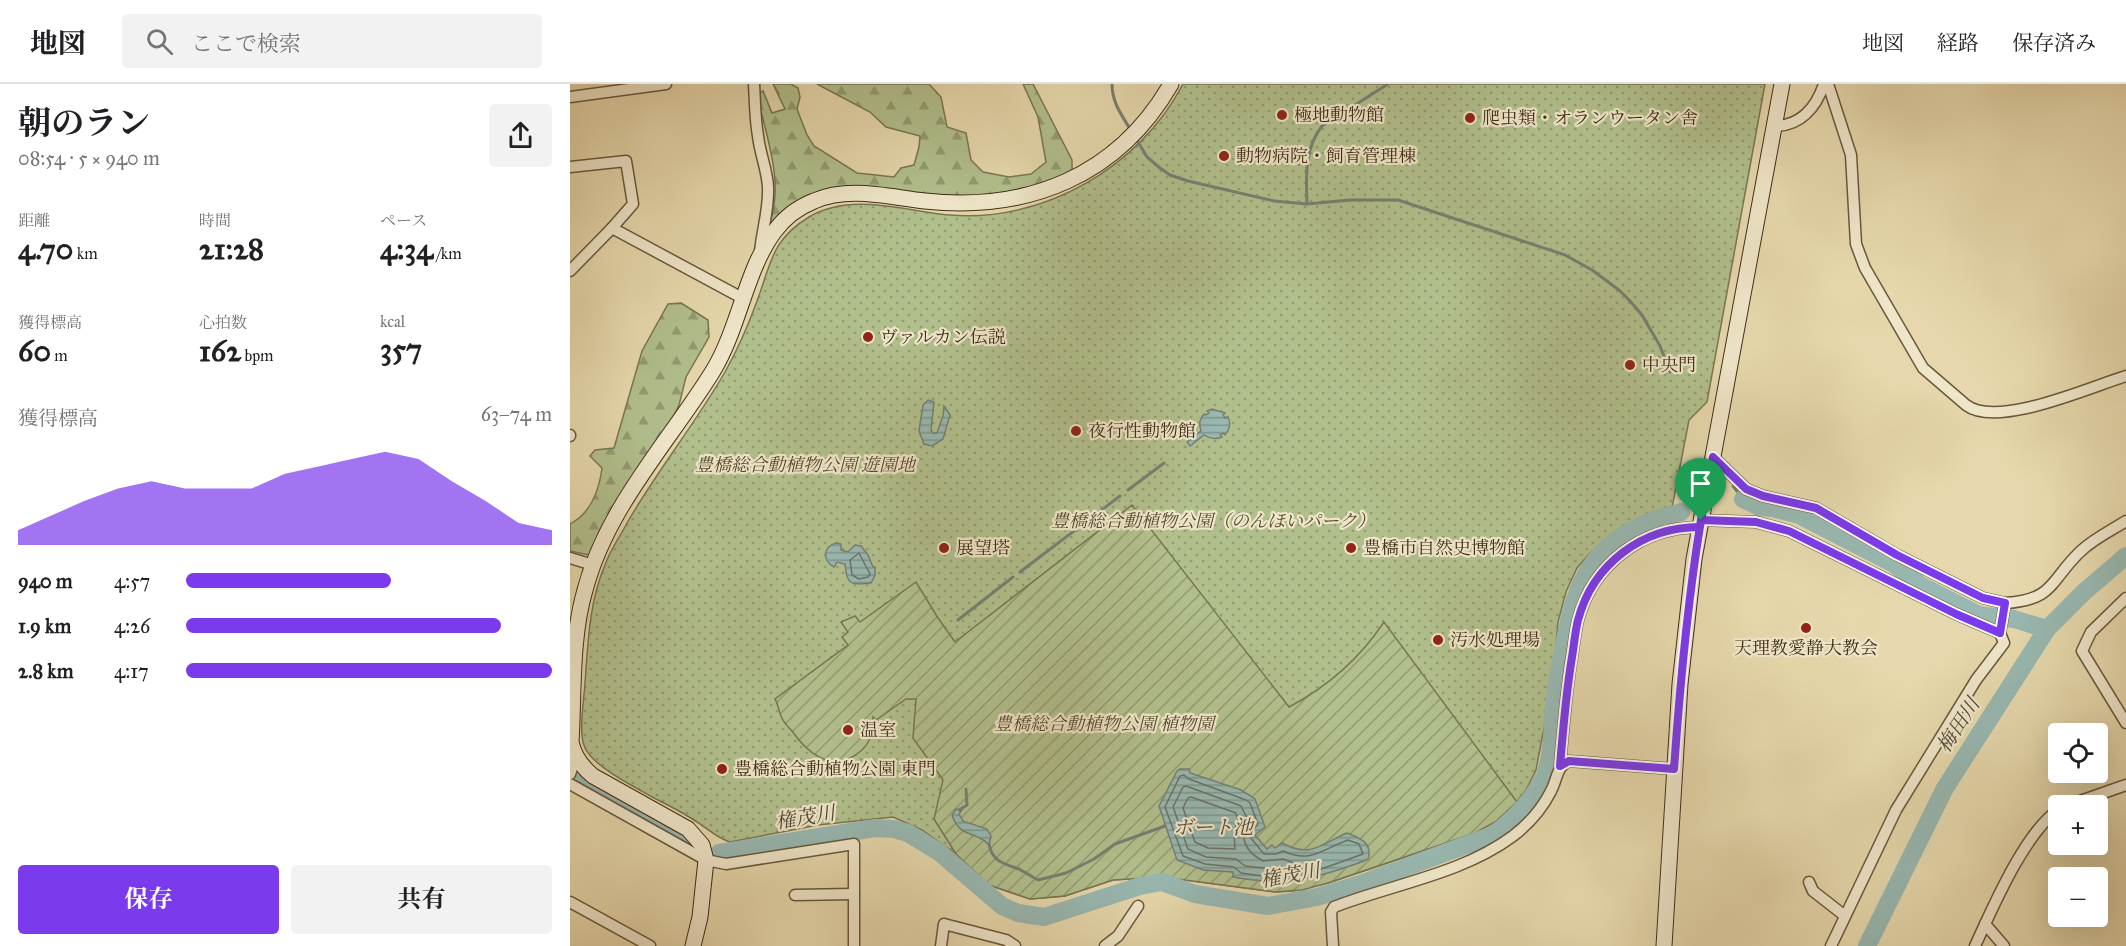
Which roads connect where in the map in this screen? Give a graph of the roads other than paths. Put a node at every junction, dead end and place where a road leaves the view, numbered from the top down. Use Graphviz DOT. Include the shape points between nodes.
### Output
graph roads {
  1 [pos="666,84"];
  2 [pos="754,84"];
  3 [pos="1171,84"];
  4 [pos="1782,84"];
  5 [pos="1826,84"];
  6 [pos="570,97"];
  7 [pos="1774,126"];
  8 [pos="570,167"];
  9 [pos="612,228"];
  10 [pos="760,256"];
  11 [pos="570,271"];
  12 [pos="744,299"];
  13 [pos="2126,376"];
  14 [pos="1713,457"];
  15 [pos="2126,521"];
  16 [pos="1700,524"];
  17 [pos="570,558"];
  18 [pos="593,565"];
  19 [pos="2126,597"];
  20 [pos="2004,605"];
  21 [pos="2000,632"];
  22 [pos="2126,723"];
  23 [pos="576,757"];
  24 [pos="1560,766"];
  25 [pos="1674,769"];
  26 [pos="570,774"];
  27 [pos="570,784"];
  28 [pos="2126,785"];
  29 [pos="2097,795"];
  30 [pos="2048,818"];
  31 [pos="706,861"];
  32 [pos="1809,882"];
  33 [pos="854,894"];
  34 [pos="795,895"];
  35 [pos="570,902"];
  36 [pos="1138,906"];
  37 [pos="1845,916"];
  38 [pos="1985,924"];
  39 [pos="650,946"];
  40 [pos="693,946"];
  41 [pos="854,946"];
  42 [pos="941,946"];
  43 [pos="1015,946"];
  44 [pos="1105,946"];
  45 [pos="1333,946"];
  46 [pos="1664,946"];
  47 [pos="1831,946"];
  48 [pos="1975,946"];
  49 [pos="2004,946"];
  1 -- 6 [label="street"];
  2 -- 10 [label="street" via="758,137 768,188"];
  3 -- 10 [label="street" via="1121,145 1095,165 1051,188 1019,198 969,204 859,193 824,198 797,210 781,223"];
  4 -- 7 [label="street"];
  5 -- 7 [label="street" via="1802,118"];
  5 -- 13 [label="street" via="1851,155 1856,244 1865,268 1923,368 1972,410 1981,412 2031,408"];
  7 -- 14 [label="street"];
  8 -- 9 [label="street" via="626,161 633,204"];
  9 -- 11 [label="street"];
  9 -- 12 [label="street"];
  10 -- 12 [label="street"];
  12 -- 18 [label="street" via="713,370 615,519"];
  14 -- 16 [label="street"];
  14 -- 20 [label="street" via="1746,489 1816,508 1897,555"];
  15 -- 20 [label="street" via="2083,549 2044,594"];
  16 -- 21 [label="street" via="1756,522 1789,531"];
  16 -- 24 [label="street" via="1661,533 1629,547 1615,556 1590,591 1578,619"];
  16 -- 25 [label="street" via="1684,639"];
  17 -- 18 [label="street"];
  18 -- 23 [label="street" via="584,591 576,643 572,742"];
  19 -- 22 [label="street" via="2091,632 2082,651"];
  20 -- 21 [label="street"];
  21 -- 37 [label="street" via="2004,643 1976,680 1896,810"];
  23 -- 26 [label="street"];
  23 -- 31 [label="street" via="593,776 691,831 702,845"];
  24 -- 25 [label="street" via="1569,761"];
  24 -- 45 [label="street" via="1551,792 1534,817 1494,850 1334,907"];
  25 -- 46 [label="street"];
  27 -- 31 [label="street"];
  28 -- 29 [label="street"];
  30 -- 38 [label="street" via="2012,870"];
  31 -- 33 [label="street" via="726,864 854,844"];
  31 -- 40 [label="street"];
  32 -- 37 [label="street" via="1813,891"];
  33 -- 34 [label="street"];
  33 -- 41 [label="street"];
  35 -- 39 [label="street"];
  36 -- 44 [label="street" via="1118,936"];
  37 -- 47 [label="street"];
  38 -- 48 [label="street"];
  38 -- 49 [label="street"];
  42 -- 43 [label="street" via="944,924 1006,940"];
}
